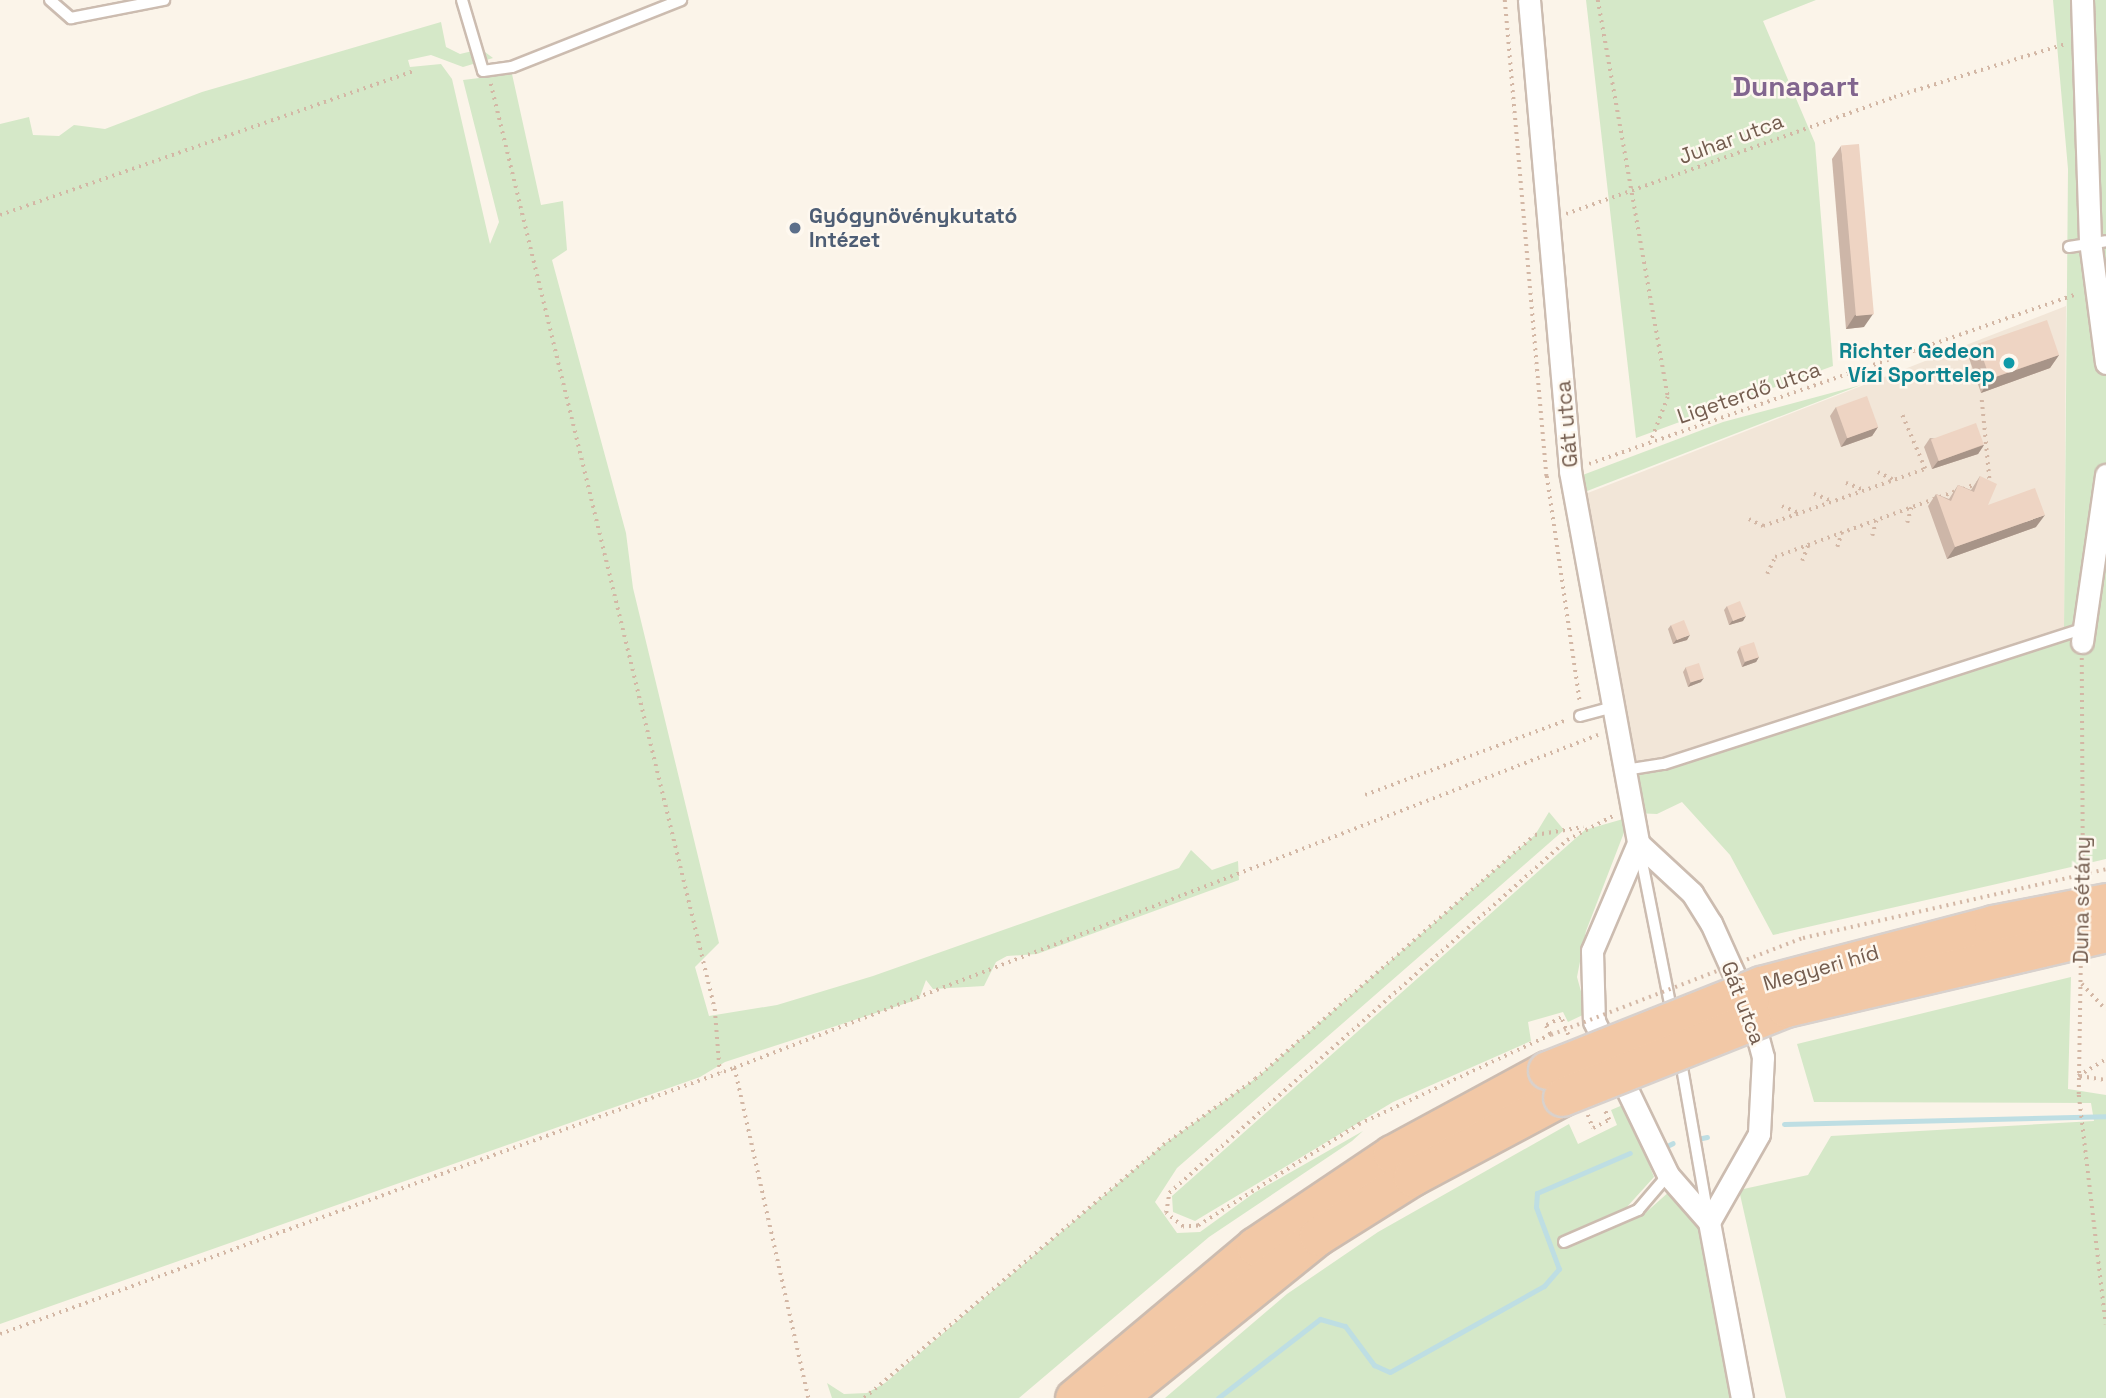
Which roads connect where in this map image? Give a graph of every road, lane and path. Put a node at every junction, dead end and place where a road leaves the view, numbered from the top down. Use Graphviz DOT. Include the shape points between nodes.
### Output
graph roads {
  1 [pos="50,0"];
  2 [pos="164,0"];
  3 [pos="462,0"];
  4 [pos="681,0"];
  5 [pos="1505,0"];
  6 [pos="1529,0"];
  7 [pos="1598,0"];
  8 [pos="2082,0"];
  9 [pos="148,2"];
  10 [pos="2084,38"];
  11 [pos="483,71"];
  12 [pos="412,72"];
  13 [pos="1630,193"];
  14 [pos="0,215"];
  15 [pos="1549,219"];
  16 [pos="2098,241"];
  17 [pos="2068,247"];
  18 [pos="2096,287"];
  19 [pos="2106,363"];
  20 [pos="1982,400"];
  21 [pos="1902,415"];
  22 [pos="1650,444"];
  23 [pos="1570,471"];
  24 [pos="1878,472"];
  25 [pos="2106,475"];
  26 [pos="1991,479"];
  27 [pos="1894,480"];
  28 [pos="1846,483"];
  29 [pos="1864,490"];
  30 [pos="1814,494"];
  31 [pos="1987,495"];
  32 [pos="1833,501"];
  33 [pos="1782,506"];
  34 [pos="1912,507"];
  35 [pos="1799,513"];
  36 [pos="1749,519"];
  37 [pos="1877,520"];
  38 [pos="1906,523"];
  39 [pos="1842,532"];
  40 [pos="1872,536"];
  41 [pos="2103,541"];
  42 [pos="1808,545"];
  43 [pos="1837,547"];
  44 [pos="1802,561"];
  45 [pos="1767,574"];
  46 [pos="2083,636"];
  47 [pos="1612,707"];
  48 [pos="1580,716"];
  49 [pos="1616,729"];
  50 [pos="1625,770"];
  51 [pos="1365,795"];
  52 [pos="1633,813"];
  53 [pos="1585,827"];
  54 [pos="1638,843"];
  55 [pos="2094,892"];
  56 [pos="2094,945"];
  57 [pos="2081,982"];
  58 [pos="2106,1010"];
  59 [pos="2106,1059"];
  60 [pos="1547,1062"];
  61 [pos="734,1068"];
  62 [pos="720,1073"];
  63 [pos="2078,1076"];
  64 [pos="2106,1080"];
  65 [pos="1668,1175"];
  66 [pos="1709,1222"];
  67 [pos="1564,1242"];
  68 [pos="2106,1324"];
  69 [pos="0,1334"];
  70 [pos="808,1398"];
  71 [pos="864,1398"];
  72 [pos="1074,1398"];
  73 [pos="1117,1398"];
  74 [pos="1742,1398"];
  1 -- 9 [label="lane" via="71,18"];
  2 -- 9 [label="lane"];
  3 -- 11 [label="lane"];
  4 -- 11 [label="lane" via="512,67"];
  5 -- 48 [label="path" via="1547,476"];
  6 -- 15 [label="street, Gát utca"];
  7 -- 13 [label="path"];
  8 -- 10 [label="street"];
  10 -- 13 [label="path, Juhar utca" via="1894,97"];
  10 -- 16 [label="street"];
  11 -- 62 [label="path" via="715,1009"];
  12 -- 14 [label="path"];
  13 -- 15 [label="path, Juhar utca"];
  13 -- 22 [label="path" via="1668,397"];
  15 -- 23 [label="street, Gát utca"];
  16 -- 17 [label="lane"];
  16 -- 18 [label="street"];
  18 -- 19 [label="street"];
  18 -- 22 [label="path, Ligeterdő utca"];
  20 -- 26 [label="path"];
  21 -- 27 [label="path" via="1925,469"];
  22 -- 23 [label="path, Ligeterdő utca"];
  23 -- 47 [label="street, Gát utca"];
  24 -- 27 [label="path"];
  25 -- 41 [label="street"];
  26 -- 31 [label="path"];
  26 -- 34 [label="path"];
  27 -- 29 [label="path"];
  28 -- 29 [label="path"];
  29 -- 32 [label="path"];
  30 -- 32 [label="path"];
  32 -- 35 [label="path"];
  33 -- 35 [label="path"];
  34 -- 37 [label="path"];
  34 -- 38 [label="path"];
  35 -- 36 [label="path" via="1763,526"];
  37 -- 39 [label="path"];
  37 -- 40 [label="path"];
  39 -- 42 [label="path"];
  39 -- 43 [label="path"];
  41 -- 46 [label="street"];
  42 -- 44 [label="path"];
  42 -- 45 [label="path" via="1775,557"];
  46 -- 50 [label="lane" via="1664,764"];
  46 -- 55 [label="path, Duna sétány"];
  47 -- 48 [label="lane"];
  47 -- 49 [label="street, Gát utca"];
  48 -- 51 [label="path"];
  49 -- 50 [label="street, Gát utca"];
  49 -- 61 [label="path"];
  50 -- 52 [label="street, Gát utca"];
  52 -- 53 [label="path"];
  52 -- 54 [label="street, Gát utca"];
  53 -- 60 [label="path" via="1169,1193 1166,1213 1183,1227 1198,1226 1360,1124"];
  53 -- 71 [label="path" via="1535,835 1255,1079 1163,1145"];
  54 -- 65 [label="street" via="1592,951 1589,990 1603,1051"];
  54 -- 66 [label="lane"];
  54 -- 66 [label="street, Gát utca" via="1692,893 1711,923 1751,1012 1763,1057 1759,1134"];
  55 -- 60 [label="highway, Megyeri híd, bridge" via="1760,985"];
  56 -- 57 [label="path, Duna sétány"];
  56 -- 60 [label="highway, Megyeri híd, bridge" via="1786,1008 1667,1050"];
  57 -- 58 [label="path"];
  57 -- 63 [label="path, Duna sétány"];
  59 -- 63 [label="path"];
  60 -- 72 [label="highway" via="1323,1198 1191,1295"];
  60 -- 73 [label="highway" via="1412,1177 1318,1236"];
  61 -- 62 [label="path"];
  61 -- 70 [label="path"];
  62 -- 69 [label="path"];
  63 -- 64 [label="path"];
  63 -- 68 [label="path, Duna sétány"];
  65 -- 66 [label="street"];
  65 -- 67 [label="lane" via="1638,1210"];
  66 -- 74 [label="street"];
}
